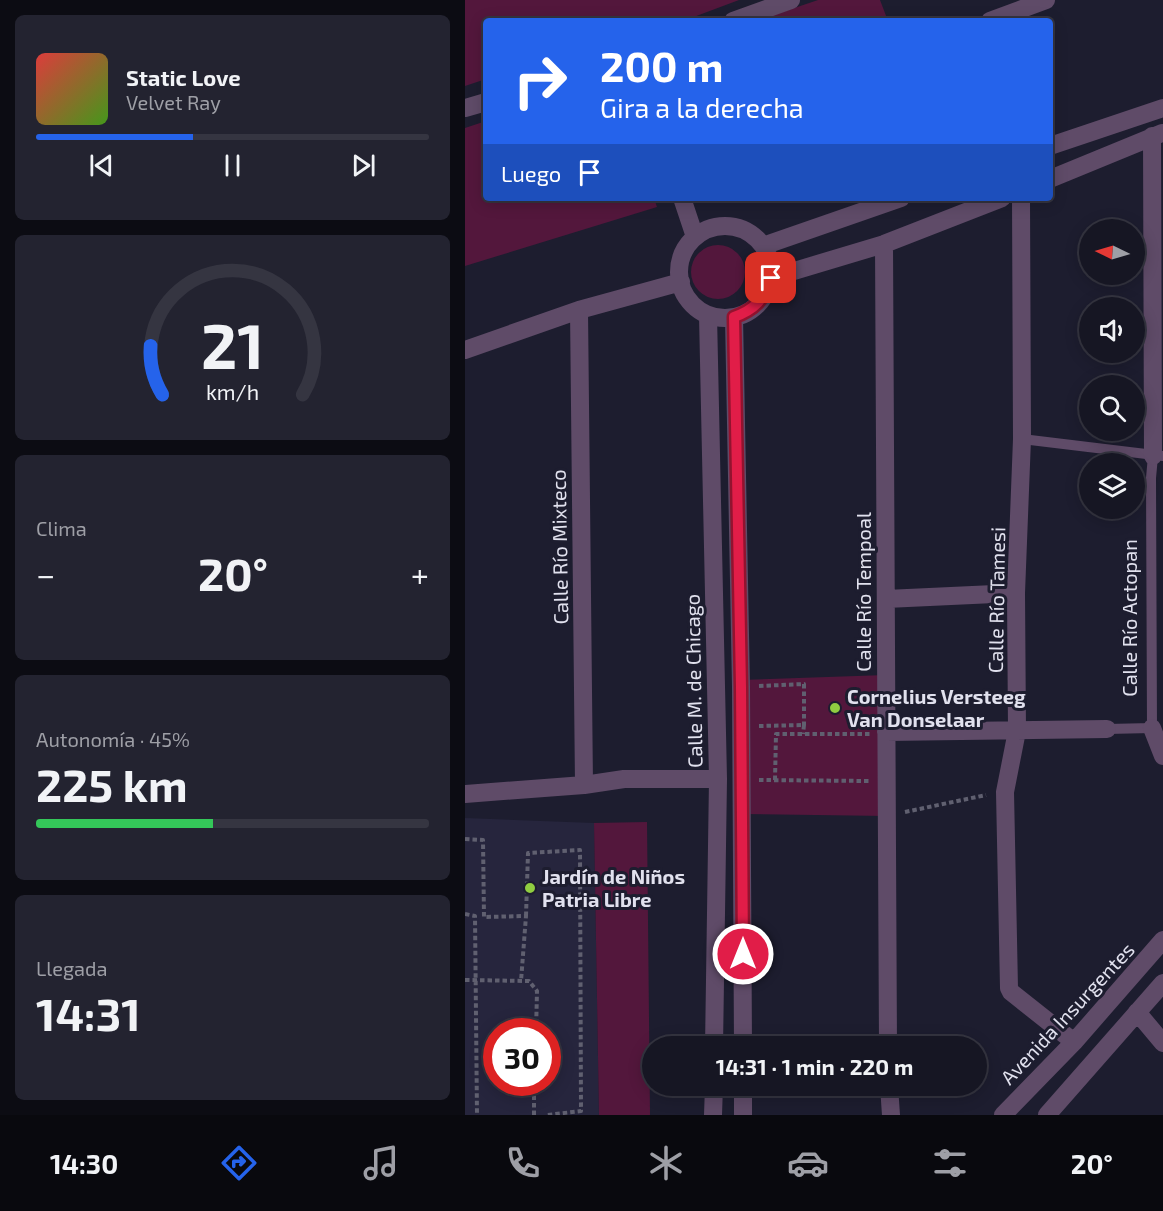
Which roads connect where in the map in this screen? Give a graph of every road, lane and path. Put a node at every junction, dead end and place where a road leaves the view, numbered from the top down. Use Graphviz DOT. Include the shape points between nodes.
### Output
graph roads {
  1 [pos="791,0"];
  2 [pos="1046,0"];
  3 [pos="741,18"];
  4 [pos="998,18"];
  5 [pos="483,103"];
  6 [pos="465,108"];
  7 [pos="1163,108"];
  8 [pos="1158,134"];
  9 [pos="1053,145"];
  10 [pos="1053,177"];
  11 [pos="683,201"];
  12 [pos="892,201"];
  13 [pos="994,201"];
  14 [pos="1021,201"];
  15 [pos="695,237"];
  16 [pos="883,244"];
  17 [pos="763,246"];
  18 [pos="771,278"];
  19 [pos="681,282"];
  20 [pos="579,310"];
  21 [pos="708,315"];
  22 [pos="734,317"];
  23 [pos="465,350"];
  24 [pos="1022,439"];
  25 [pos="1158,456"];
  26 [pos="1017,593"];
  27 [pos="886,599"];
  28 [pos="741,687"];
  29 [pos="804,725"];
  30 [pos="742,726"];
  31 [pos="1152,728"];
  32 [pos="1107,729"];
  33 [pos="1017,730"];
  34 [pos="878,733"];
  35 [pos="803,734"];
  36 [pos="1163,756"];
  37 [pos="718,779"];
  38 [pos="869,781"];
  39 [pos="584,785"];
  40 [pos="1005,792"];
  41 [pos="465,794"];
  42 [pos="887,816"];
  43 [pos="465,839"];
  44 [pos="465,914"];
  45 [pos="526,916"];
  46 [pos="1163,940"];
  47 [pos="465,980"];
  48 [pos="476,980"];
  49 [pos="521,981"];
  50 [pos="1163,983"];
  51 [pos="1137,1012"];
  52 [pos="536,1018"];
  53 [pos="714,1036"];
  54 [pos="743,1036"];
  55 [pos="888,1036"];
  56 [pos="1074,1042"];
  57 [pos="1163,1043"];
  58 [pos="534,1096"];
  59 [pos="714,1096"];
  60 [pos="743,1096"];
  61 [pos="890,1096"];
  62 [pos="477,1115"];
  63 [pos="534,1115"];
  64 [pos="547,1115"];
  65 [pos="713,1115"];
  66 [pos="743,1115"];
  67 [pos="891,1115"];
  68 [pos="1003,1115"];
  69 [pos="1047,1115"];
  1 -- 3 [label="street"];
  2 -- 4 [label="street"];
  5 -- 6 [label="street"];
  7 -- 9 [label="street"];
  8 -- 10 [label="street"];
  8 -- 25 [label="street"];
  11 -- 15 [label="street"];
  12 -- 17 [label="street"];
  13 -- 16 [label="street"];
  14 -- 24 [label="street, Calle Río Tamesi"];
  15 -- 17 [label="street" via="718,226 731,226 755,236"];
  15 -- 19 [label="street" via="683,253"];
  16 -- 18 [label="street"];
  16 -- 27 [label="street, Calle Río Tempoal"];
  17 -- 18 [label="street" via="769,256"];
  18 -- 22 [label="street" via="755,308"];
  19 -- 20 [label="street"];
  19 -- 21 [label="street" via="686,296"];
  20 -- 23 [label="street"];
  20 -- 39 [label="street, Calle Río Mixteco"];
  21 -- 22 [label="street"];
  21 -- 37 [label="street, Calle M. de Chicago"];
  22 -- 28 [label="street"];
  24 -- 25 [label="lane"];
  24 -- 26 [label="street, Calle Río Tamesi"];
  25 -- 31 [label="lane, Calle Río Actopan" via="1151,478"];
  26 -- 27 [label="street"];
  26 -- 33 [label="street, Calle Río Tamesi"];
  27 -- 34 [label="street, Calle Río Tempoal"];
  28 -- 29 [label="path" via="804,684"];
  28 -- 30 [label="street"];
  29 -- 30 [label="path"];
  29 -- 35 [label="path"];
  30 -- 54 [label="street"];
  31 -- 32 [label="lane"];
  31 -- 36 [label="street, Calle Río Actopan"];
  32 -- 33 [label="street"];
  33 -- 34 [label="street"];
  33 -- 40 [label="street, Calle Río Tamesi"];
  34 -- 35 [label="path"];
  34 -- 42 [label="street, Calle Río Tempoal"];
  35 -- 38 [label="path" via="776,734 775,780"];
  37 -- 39 [label="street" via="624,779"];
  37 -- 53 [label="street, Calle M. de Chicago"];
  39 -- 41 [label="street"];
  40 -- 42 [label="path"];
  40 -- 56 [label="street, Calle Río Tamesi" via="1009,988"];
  42 -- 55 [label="street, Calle Río Tempoal"];
  43 -- 45 [label="path" via="483,840 483,917"];
  44 -- 48 [label="path" via="475,916"];
  45 -- 49 [label="path"];
  45 -- 64 [label="path" via="528,853 580,850 581,1111"];
  46 -- 56 [label="street, Avenida Insurgentes"];
  47 -- 48 [label="path"];
  48 -- 49 [label="path"];
  48 -- 62 [label="path"];
  49 -- 52 [label="path" via="529,981 537,991"];
  50 -- 51 [label="street"];
  51 -- 57 [label="street"];
  51 -- 69 [label="street"];
  56 -- 68 [label="street, Avenida Insurgentes"];
  58 -- 63 [label="path"];
  59 -- 65 [label="street"];
  60 -- 66 [label="street"];
  61 -- 67 [label="street"];
}
